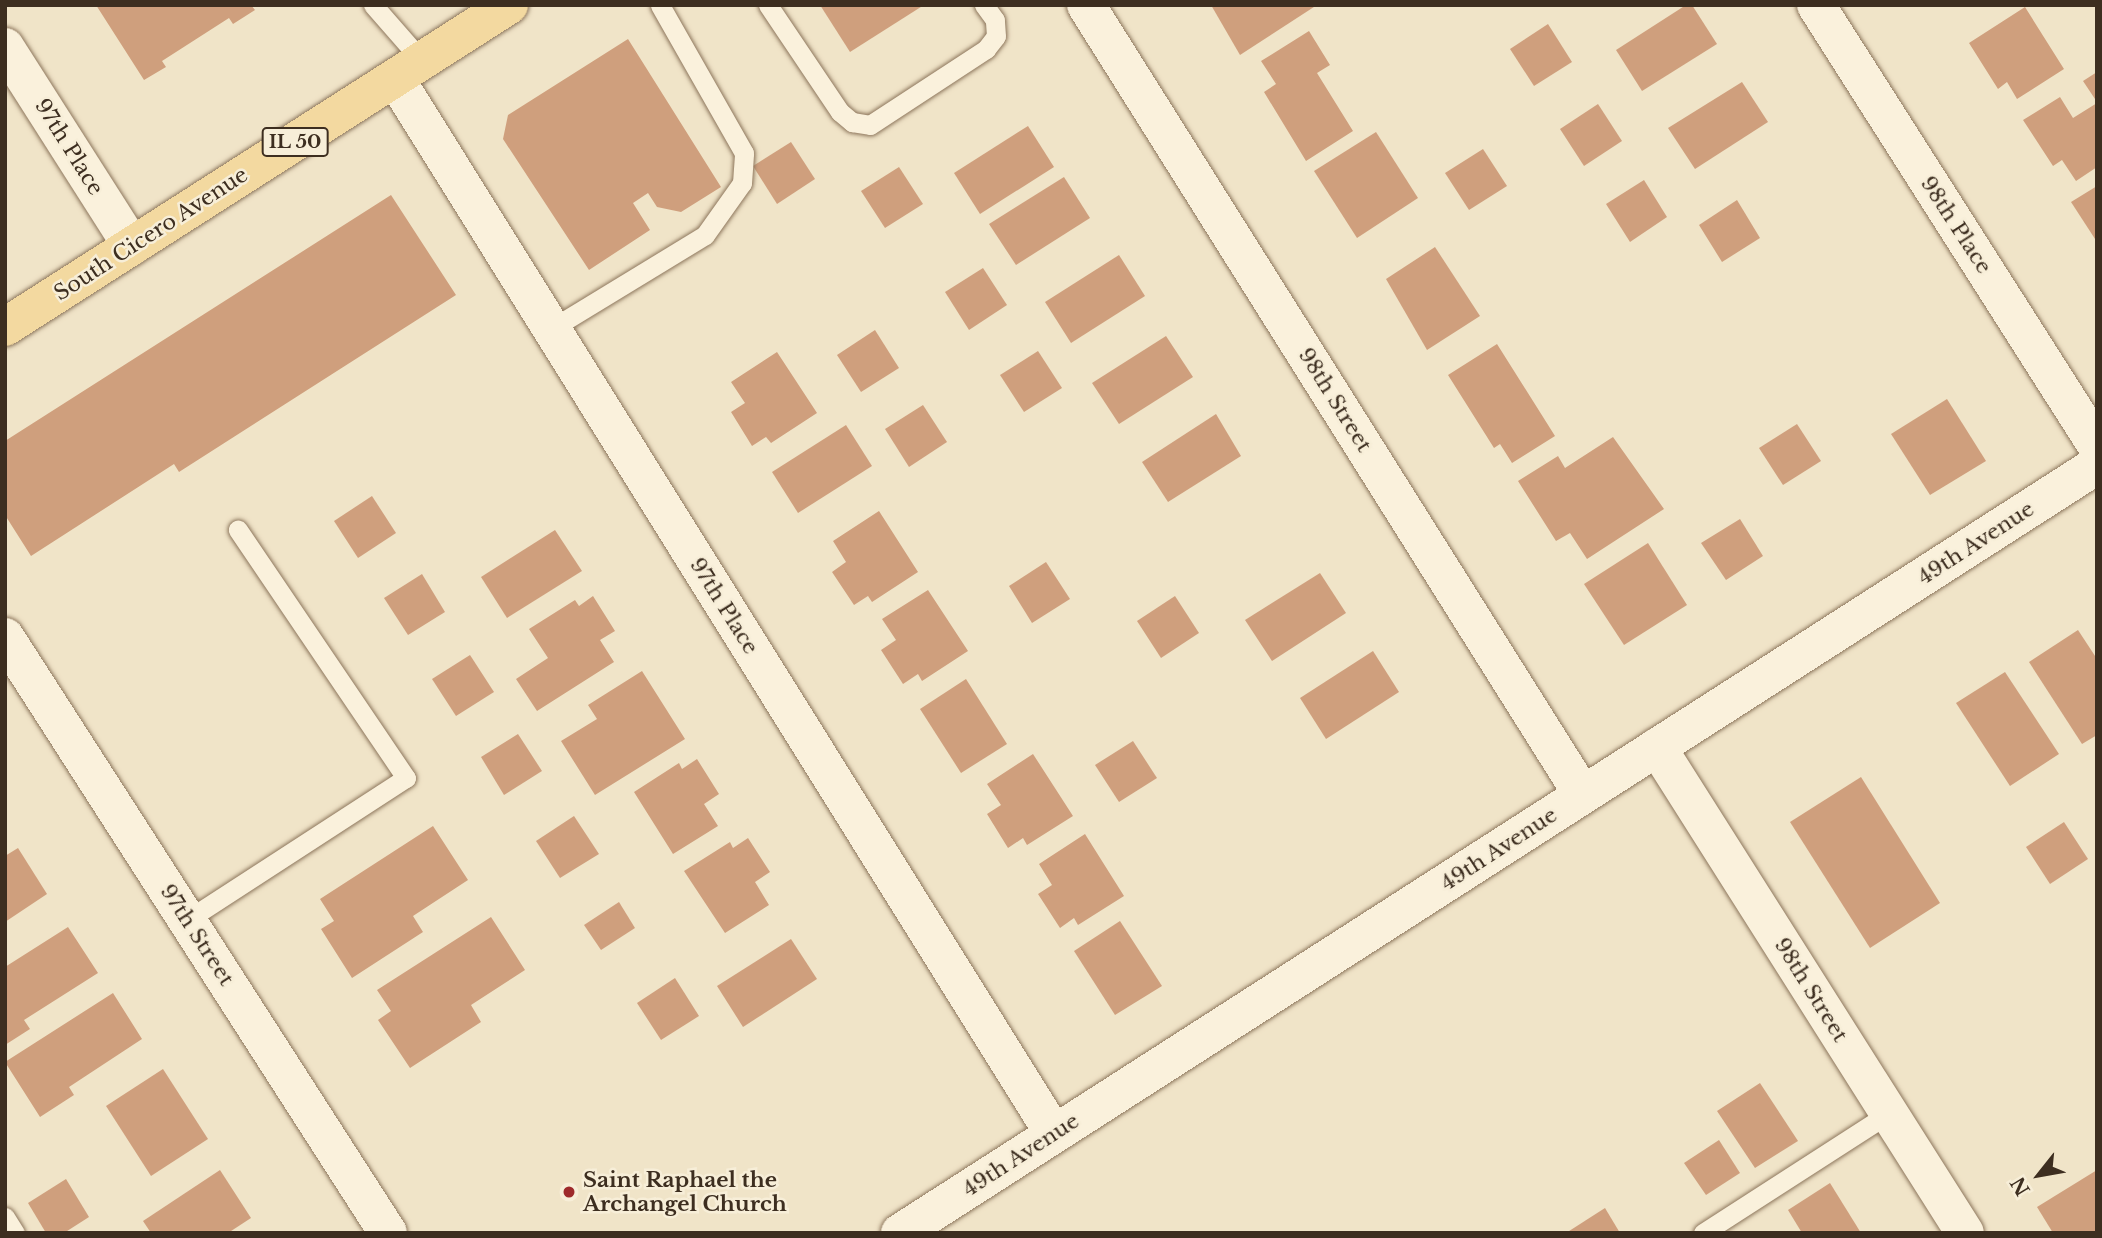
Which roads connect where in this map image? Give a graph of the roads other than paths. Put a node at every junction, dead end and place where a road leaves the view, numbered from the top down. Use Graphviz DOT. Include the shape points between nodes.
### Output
graph roads {
  1 [pos="373,5"];
  2 [pos="509,5"];
  3 [pos="660,5"];
  4 [pos="768,5"];
  5 [pos="985,5"];
  6 [pos="1086,5"];
  7 [pos="1816,5"];
  8 [pos="5,47"];
  9 [pos="408,69"];
  10 [pos="132,246"];
  11 [pos="5,327"];
  12 [pos="551,329"];
  13 [pos="2097,446"];
  14 [pos="2097,465"];
  15 [pos="239,530"];
  16 [pos="5,638"];
  17 [pos="1657,747"];
  18 [pos="1583,795"];
  19 [pos="187,920"];
  20 [pos="1889,1113"];
  21 [pos="1054,1135"];
  22 [pos="5,1217"];
  23 [pos="15,1233"];
  24 [pos="388,1233"];
  25 [pos="900,1233"];
  26 [pos="1703,1233"];
  27 [pos="1965,1233"];
  1 -- 9 [label="lane"];
  2 -- 9 [label="main road, South Cicero Avenue / IL 50"];
  3 -- 12 [label="lane" via="744,153 742,184 705,235"];
  4 -- 5 [label="lane" via="840,112 852,122 870,125 986,49 996,36"];
  6 -- 18 [label="street, 98th Street"];
  7 -- 13 [label="street, 98th Place"];
  8 -- 10 [label="street, 97th Place"];
  9 -- 10 [label="main road, South Cicero Avenue / IL 50"];
  9 -- 12 [label="street, 97th Place"];
  10 -- 11 [label="main road, South Cicero Avenue / IL 50"];
  12 -- 21 [label="street, 97th Place"];
  14 -- 17 [label="street, 49th Avenue"];
  15 -- 19 [label="lane" via="406,778"];
  16 -- 19 [label="street, 97th Street"];
  17 -- 18 [label="street, 49th Avenue"];
  17 -- 20 [label="street, 98th Street"];
  18 -- 21 [label="street, 49th Avenue"];
  19 -- 24 [label="street, 97th Street"];
  20 -- 26 [label="lane"];
  20 -- 27 [label="street, 98th Street"];
  21 -- 25 [label="street, 49th Avenue"];
  22 -- 23 [label="lane"];
}
